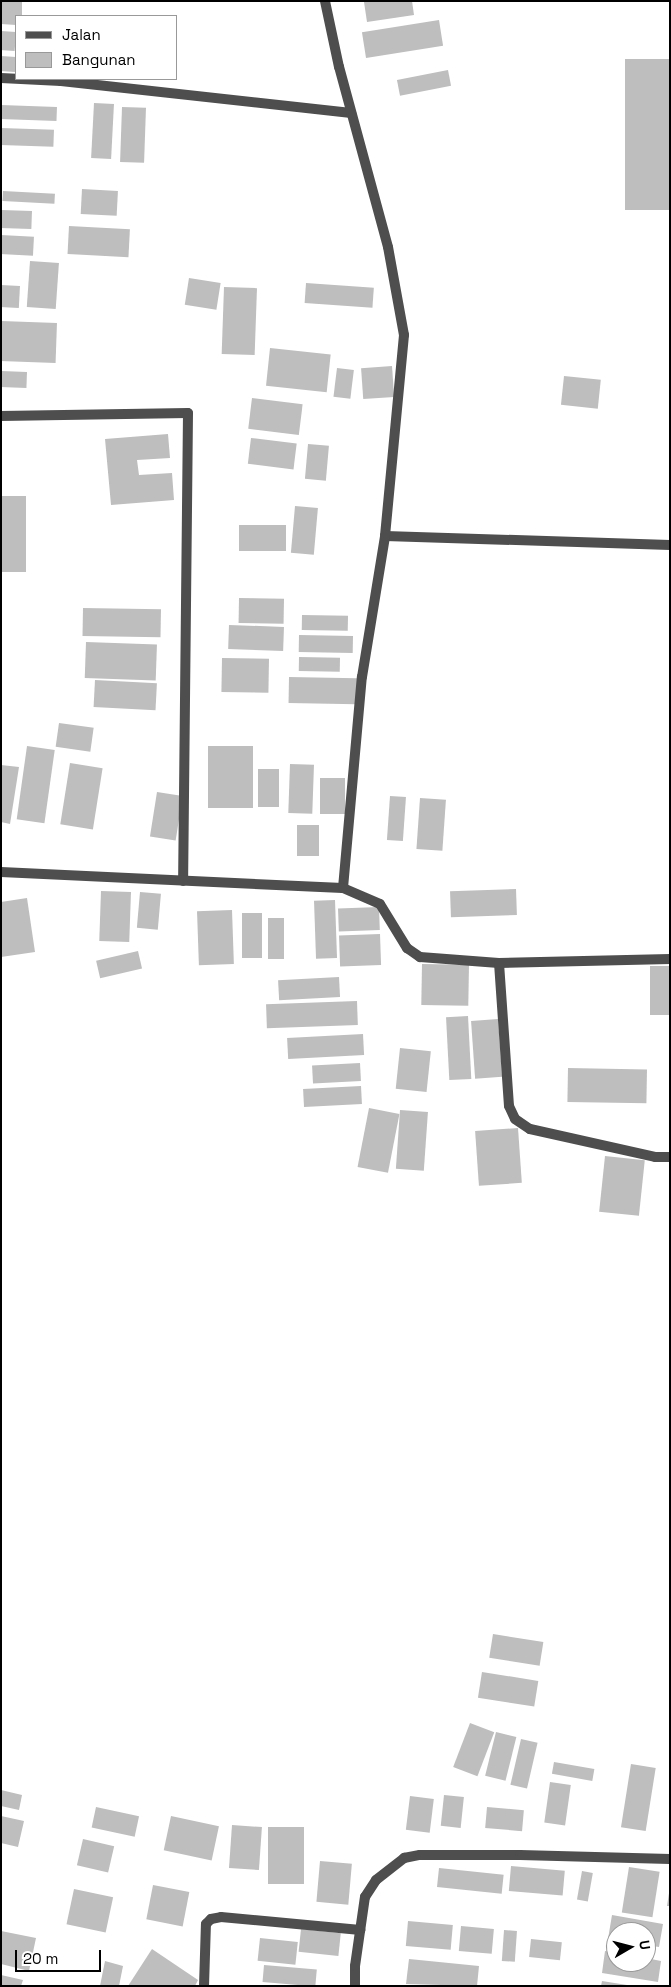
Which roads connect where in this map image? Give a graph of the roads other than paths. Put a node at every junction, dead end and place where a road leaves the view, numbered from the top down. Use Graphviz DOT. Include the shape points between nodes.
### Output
graph roads {
  1 [pos="325,1"];
  2 [pos="1,78"];
  3 [pos="15,79"];
  4 [pos="36,80"];
  5 [pos="351,113"];
  6 [pos="1,416"];
  7 [pos="385,536"];
  8 [pos="670,546"];
  9 [pos="1,872"];
  10 [pos="183,880"];
  11 [pos="343,888"];
  12 [pos="670,959"];
  13 [pos="499,963"];
  14 [pos="670,1157"];
  15 [pos="670,1859"];
  16 [pos="360,1930"];
  17 [pos="204,1986"];
  18 [pos="356,1986"];
  1 -- 5 [label="street"];
  2 -- 3 [label="street"];
  4 -- 5 [label="street"];
  5 -- 7 [label="street" via="388,247 404,335"];
  6 -- 10 [label="street" via="188,413"];
  7 -- 8 [label="street"];
  7 -- 11 [label="street" via="362,676"];
  9 -- 10 [label="street"];
  10 -- 11 [label="street"];
  11 -- 13 [label="street" via="380,904 407,948 415,955"];
  12 -- 13 [label="street"];
  13 -- 14 [label="street" via="509,1106 515,1120 530,1129 655,1157"];
  15 -- 16 [label="street" via="520,1855 420,1855 404,1858 376,1880 365,1897"];
  16 -- 17 [label="street" via="221,1917 211,1919 206,1924"];
  16 -- 18 [label="street"];
}
